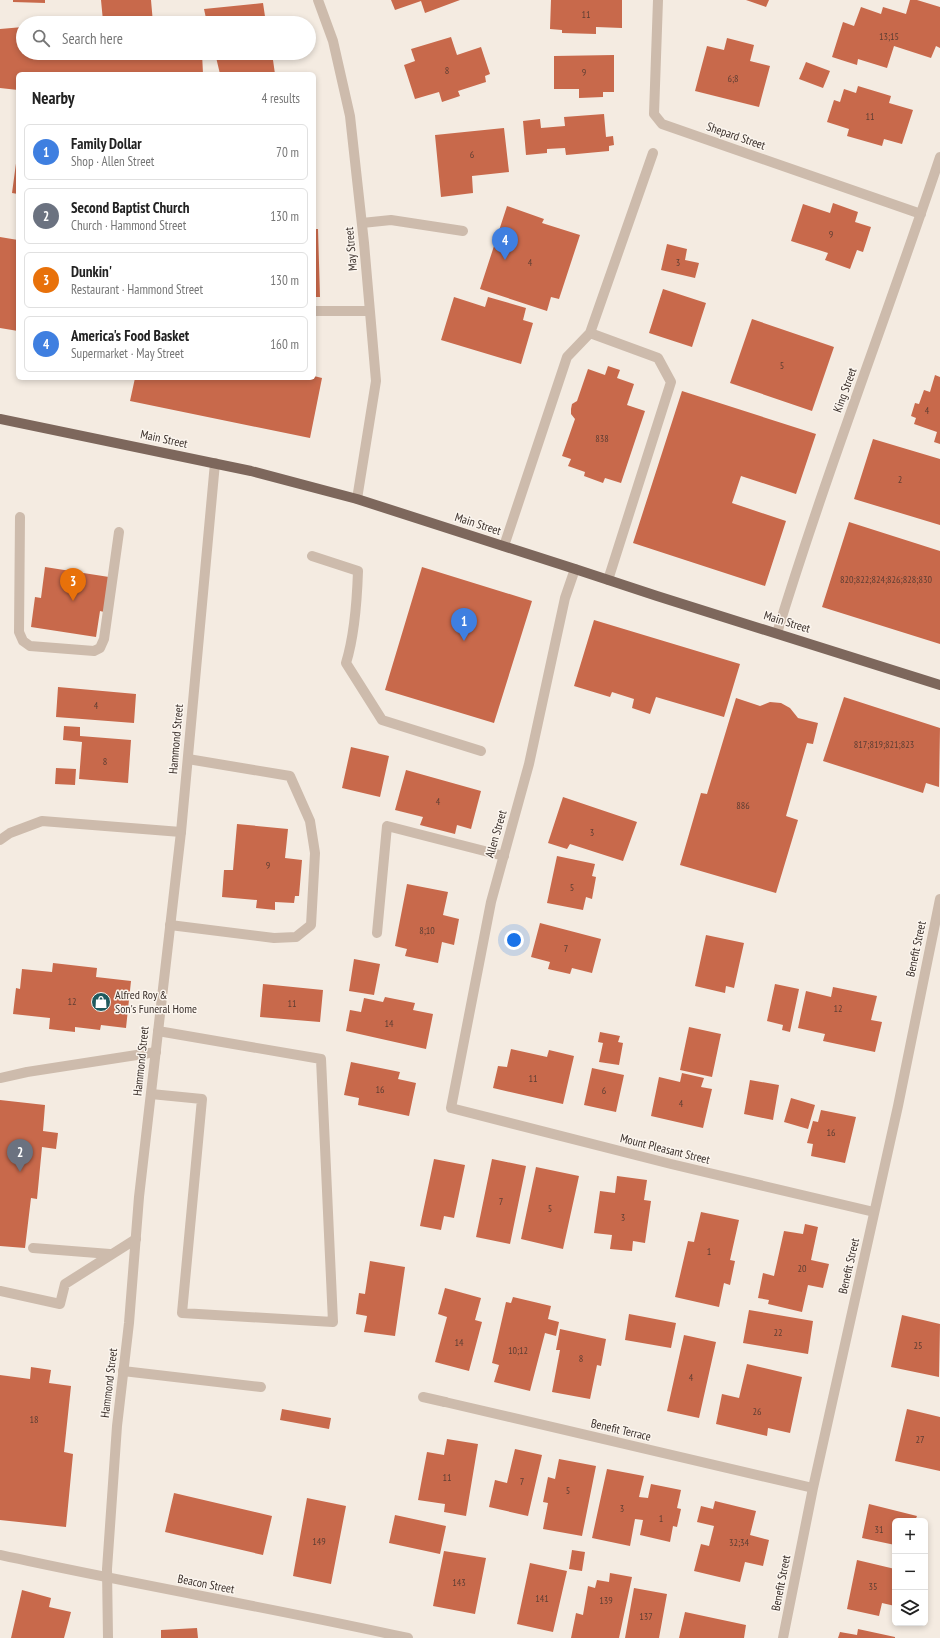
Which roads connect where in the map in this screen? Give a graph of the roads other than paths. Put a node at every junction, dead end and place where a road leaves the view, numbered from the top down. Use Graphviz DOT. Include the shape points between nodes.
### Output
graph roads {
  1 [pos="318,0"];
  2 [pos="658,0"];
  3 [pos="652,153"];
  4 [pos="940,157"];
  5 [pos="921,214"];
  6 [pos="362,223"];
  7 [pos="463,231"];
  8 [pos="369,311"];
  9 [pos="316,312"];
  10 [pos="590,333"];
  11 [pos="0,419"];
  12 [pos="215,463"];
  13 [pos="357,499"];
  14 [pos="20,517"];
  15 [pos="119,532"];
  16 [pos="504,546"];
  17 [pos="312,556"];
  18 [pos="575,568"];
  19 [pos="608,580"];
  20 [pos="777,633"];
  21 [pos="940,685"];
  22 [pos="481,751"];
  23 [pos="188,759"];
  24 [pos="181,832"];
  25 [pos="0,840"];
  26 [pos="504,856"];
  27 [pos="940,899"];
  28 [pos="170,925"];
  29 [pos="377,933"];
  30 [pos="158,1031"];
  31 [pos="156,1052"];
  32 [pos="0,1078"];
  33 [pos="151,1094"];
  34 [pos="451,1108"];
  35 [pos="874,1212"];
  36 [pos="136,1239"];
  37 [pos="33,1248"];
  38 [pos="110,1254"];
  39 [pos="0,1292"];
  40 [pos="123,1371"];
  41 [pos="261,1387"];
  42 [pos="422,1397"];
  43 [pos="813,1488"];
  44 [pos="0,1555"];
  45 [pos="107,1578"];
  46 [pos="108,1638"];
  47 [pos="408,1638"];
  48 [pos="783,1638"];
  1 -- 6 [label="street, May Street" via="334,41 350,116"];
  2 -- 5 [label="street, Shepard Street" via="654,114 662,124"];
  3 -- 10 [label="street"];
  4 -- 5 [label="street, King Street"];
  5 -- 20 [label="street, King Street" via="800,558"];
  6 -- 7 [label="street" via="391,220"];
  6 -- 8 [label="street, May Street"];
  8 -- 9 [label="street"];
  8 -- 13 [label="street, May Street" via="376,381"];
  10 -- 16 [label="street" via="567,357"];
  10 -- 19 [label="street" via="658,358 671,382"];
  11 -- 12 [label="main road, Main Street"];
  12 -- 13 [label="main road, Main Street"];
  12 -- 23 [label="street, Hammond Street"];
  13 -- 16 [label="main road, Main Street"];
  14 -- 15 [label="street" via="19,632 23,641 30,646 94,651 100,648 104,639"];
  16 -- 18 [label="main road, Main Street"];
  17 -- 22 [label="street" via="358,571 350,650 346,663 382,720"];
  18 -- 19 [label="main road, Main Street"];
  18 -- 26 [label="street, Allen Street" via="565,598 529,764"];
  19 -- 20 [label="main road, Main Street"];
  20 -- 21 [label="main road, Main Street"];
  23 -- 24 [label="street, Hammond Street"];
  23 -- 28 [label="street" via="290,776 310,821 315,853 310,925 296,937 274,938"];
  24 -- 25 [label="street" via="42,822 10,833"];
  24 -- 28 [label="street, Hammond Street"];
  26 -- 29 [label="street" via="387,826"];
  26 -- 34 [label="street, Allen Street" via="491,902"];
  27 -- 35 [label="street, Benefit Street"];
  28 -- 30 [label="street, Hammond Street"];
  30 -- 31 [label="street, Hammond Street"];
  30 -- 33 [label="street" via="321,1059 332,1322 182,1313 202,1099"];
  31 -- 32 [label="street"];
  31 -- 33 [label="street, Hammond Street"];
  33 -- 36 [label="street, Hammond Street"];
  34 -- 35 [label="street, Mount Pleasant Street"];
  35 -- 43 [label="street, Benefit Street"];
  36 -- 38 [label="street"];
  36 -- 40 [label="street, Hammond Street"];
  37 -- 38 [label="street"];
  38 -- 39 [label="street" via="65,1284 60,1304"];
  40 -- 41 [label="street"];
  40 -- 45 [label="street, Hammond Street"];
  42 -- 43 [label="street, Benefit Terrace"];
  43 -- 48 [label="street, Benefit Street"];
  44 -- 45 [label="street, Beacon Street"];
  45 -- 46 [label="street, Hammond Street"];
  45 -- 47 [label="street, Beacon Street" via="329,1620"];
}
